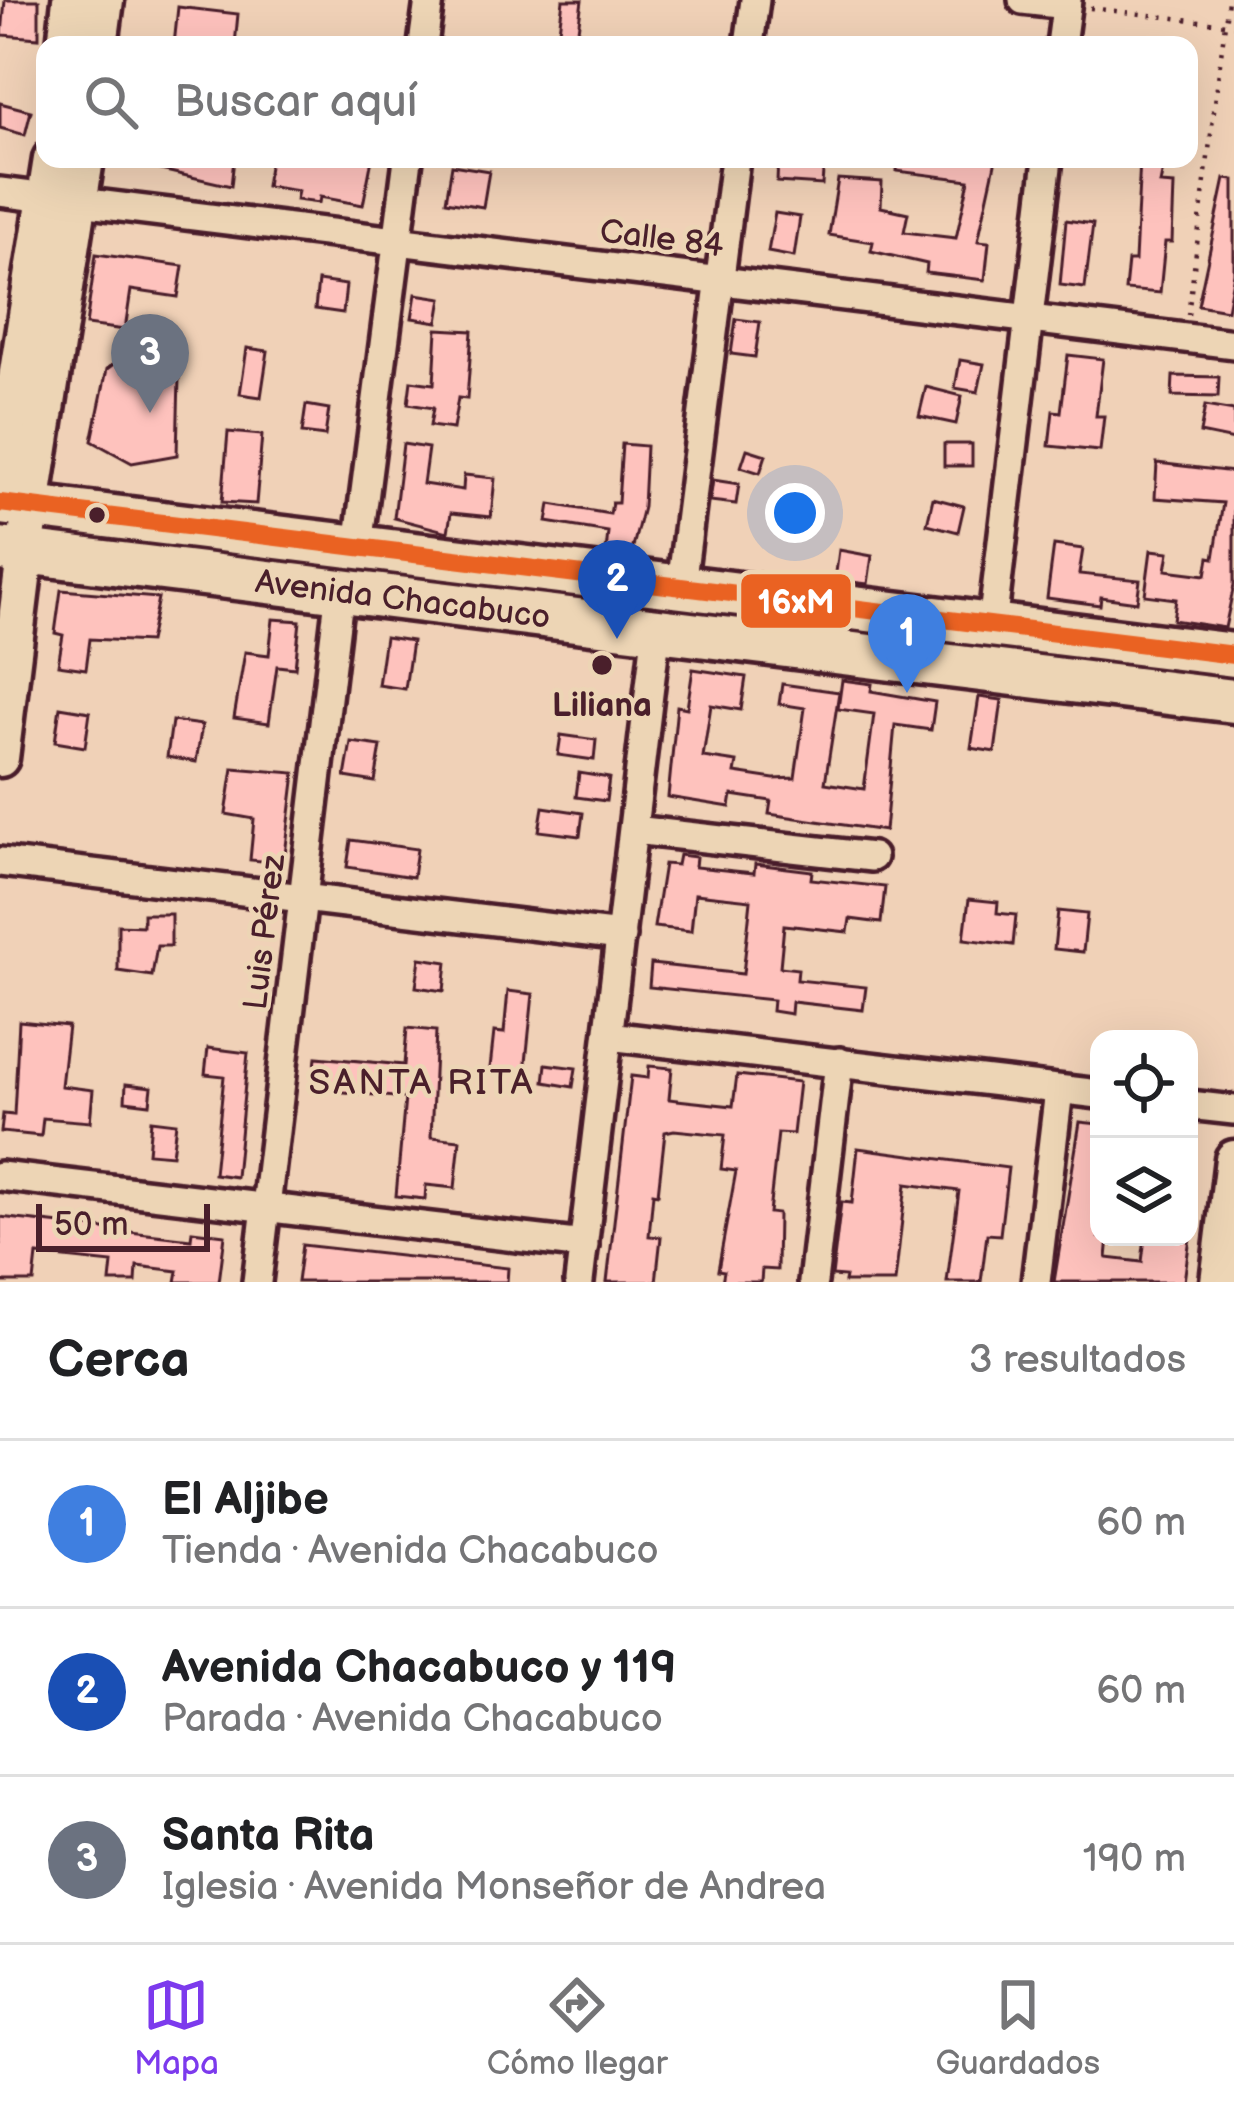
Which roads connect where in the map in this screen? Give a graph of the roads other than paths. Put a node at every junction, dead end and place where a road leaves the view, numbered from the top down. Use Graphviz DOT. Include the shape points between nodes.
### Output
graph roads {
  1 [pos="71,0"];
  2 [pos="105,0"];
  3 [pos="429,0"];
  4 [pos="755,0"];
  5 [pos="1023,0"];
  6 [pos="1066,3"];
  7 [pos="67,36"];
  8 [pos="100,36"];
  9 [pos="424,36"];
  10 [pos="750,36"];
  11 [pos="1062,36"];
  12 [pos="55,168"];
  13 [pos="80,168"];
  14 [pos="407,168"];
  15 [pos="734,168"];
  16 [pos="1047,168"];
  17 [pos="0,192"];
  18 [pos="64,200"];
  19 [pos="398,240"];
  20 [pos="719,281"];
  21 [pos="1028,320"];
  22 [pos="1234,344"];
  23 [pos="10,498"];
  24 [pos="358,546"];
  25 [pos="12,551"];
  26 [pos="681,586"];
  27 [pos="340,590"];
  28 [pos="992,625"];
  29 [pos="657,627"];
  30 [pos="1234,655"];
  31 [pos="1234,701"];
  32 [pos="0,758"];
  33 [pos="634,830"];
  34 [pos="872,857"];
  35 [pos="0,862"];
  36 [pos="304,898"];
  37 [pos="621,936"];
  38 [pos="609,1036"];
  39 [pos="839,1062"];
  40 [pos="1059,1090"];
  41 [pos="1090,1093"];
  42 [pos="1198,1106"];
  43 [pos="1234,1110"];
  44 [pos="1234,1160"];
  45 [pos="0,1176"];
  46 [pos="266,1208"];
  47 [pos="584,1246"];
  48 [pos="257,1282"];
  49 [pos="579,1282"];
  50 [pos="813,1282"];
  51 [pos="1036,1282"];
  52 [pos="1219,1282"];
  1 -- 7 [label="main road"];
  2 -- 8 [label="main road"];
  3 -- 9 [label="street"];
  4 -- 10 [label="street"];
  5 -- 6 [label="street"];
  6 -- 11 [label="street"];
  12 -- 18 [label="main road"];
  13 -- 18 [label="main road"];
  14 -- 19 [label="street"];
  15 -- 20 [label="street"];
  16 -- 21 [label="street"];
  17 -- 18 [label="street, Calle 84"];
  18 -- 19 [label="street, Calle 84"];
  18 -- 23 [label="main road"];
  19 -- 20 [label="street, Calle 84"];
  19 -- 24 [label="street"];
  20 -- 21 [label="street, Calle 84"];
  20 -- 26 [label="street"];
  21 -- 22 [label="street, Calle 84"];
  21 -- 28 [label="street"];
  23 -- 24 [label="main road, Avenida Chacabuco"];
  23 -- 25 [label="main road"];
  24 -- 26 [label="main road, Avenida Chacabuco"];
  25 -- 27 [label="main road, Avenida Chacabuco"];
  25 -- 32 [label="main road"];
  26 -- 28 [label="main road, Avenida Chacabuco"];
  27 -- 29 [label="main road, Avenida Chacabuco"];
  27 -- 36 [label="street, Luis Pérez"];
  28 -- 30 [label="main road, Avenida Chacabuco"];
  29 -- 31 [label="main road, Avenida Chacabuco"];
  29 -- 33 [label="street"];
  33 -- 34 [label="street"];
  33 -- 37 [label="street"];
  35 -- 36 [label="street"];
  36 -- 37 [label="street"];
  36 -- 46 [label="street, Luis Pérez"];
  37 -- 38 [label="street"];
  38 -- 39 [label="street"];
  38 -- 47 [label="street"];
  39 -- 40 [label="street"];
  39 -- 50 [label="street"];
  40 -- 41 [label="street"];
  40 -- 51 [label="street"];
  42 -- 43 [label="street"];
  44 -- 52 [label="main road"];
  45 -- 46 [label="street"];
  46 -- 47 [label="street"];
  46 -- 48 [label="street, Luis Pérez"];
  47 -- 49 [label="street"];
}
